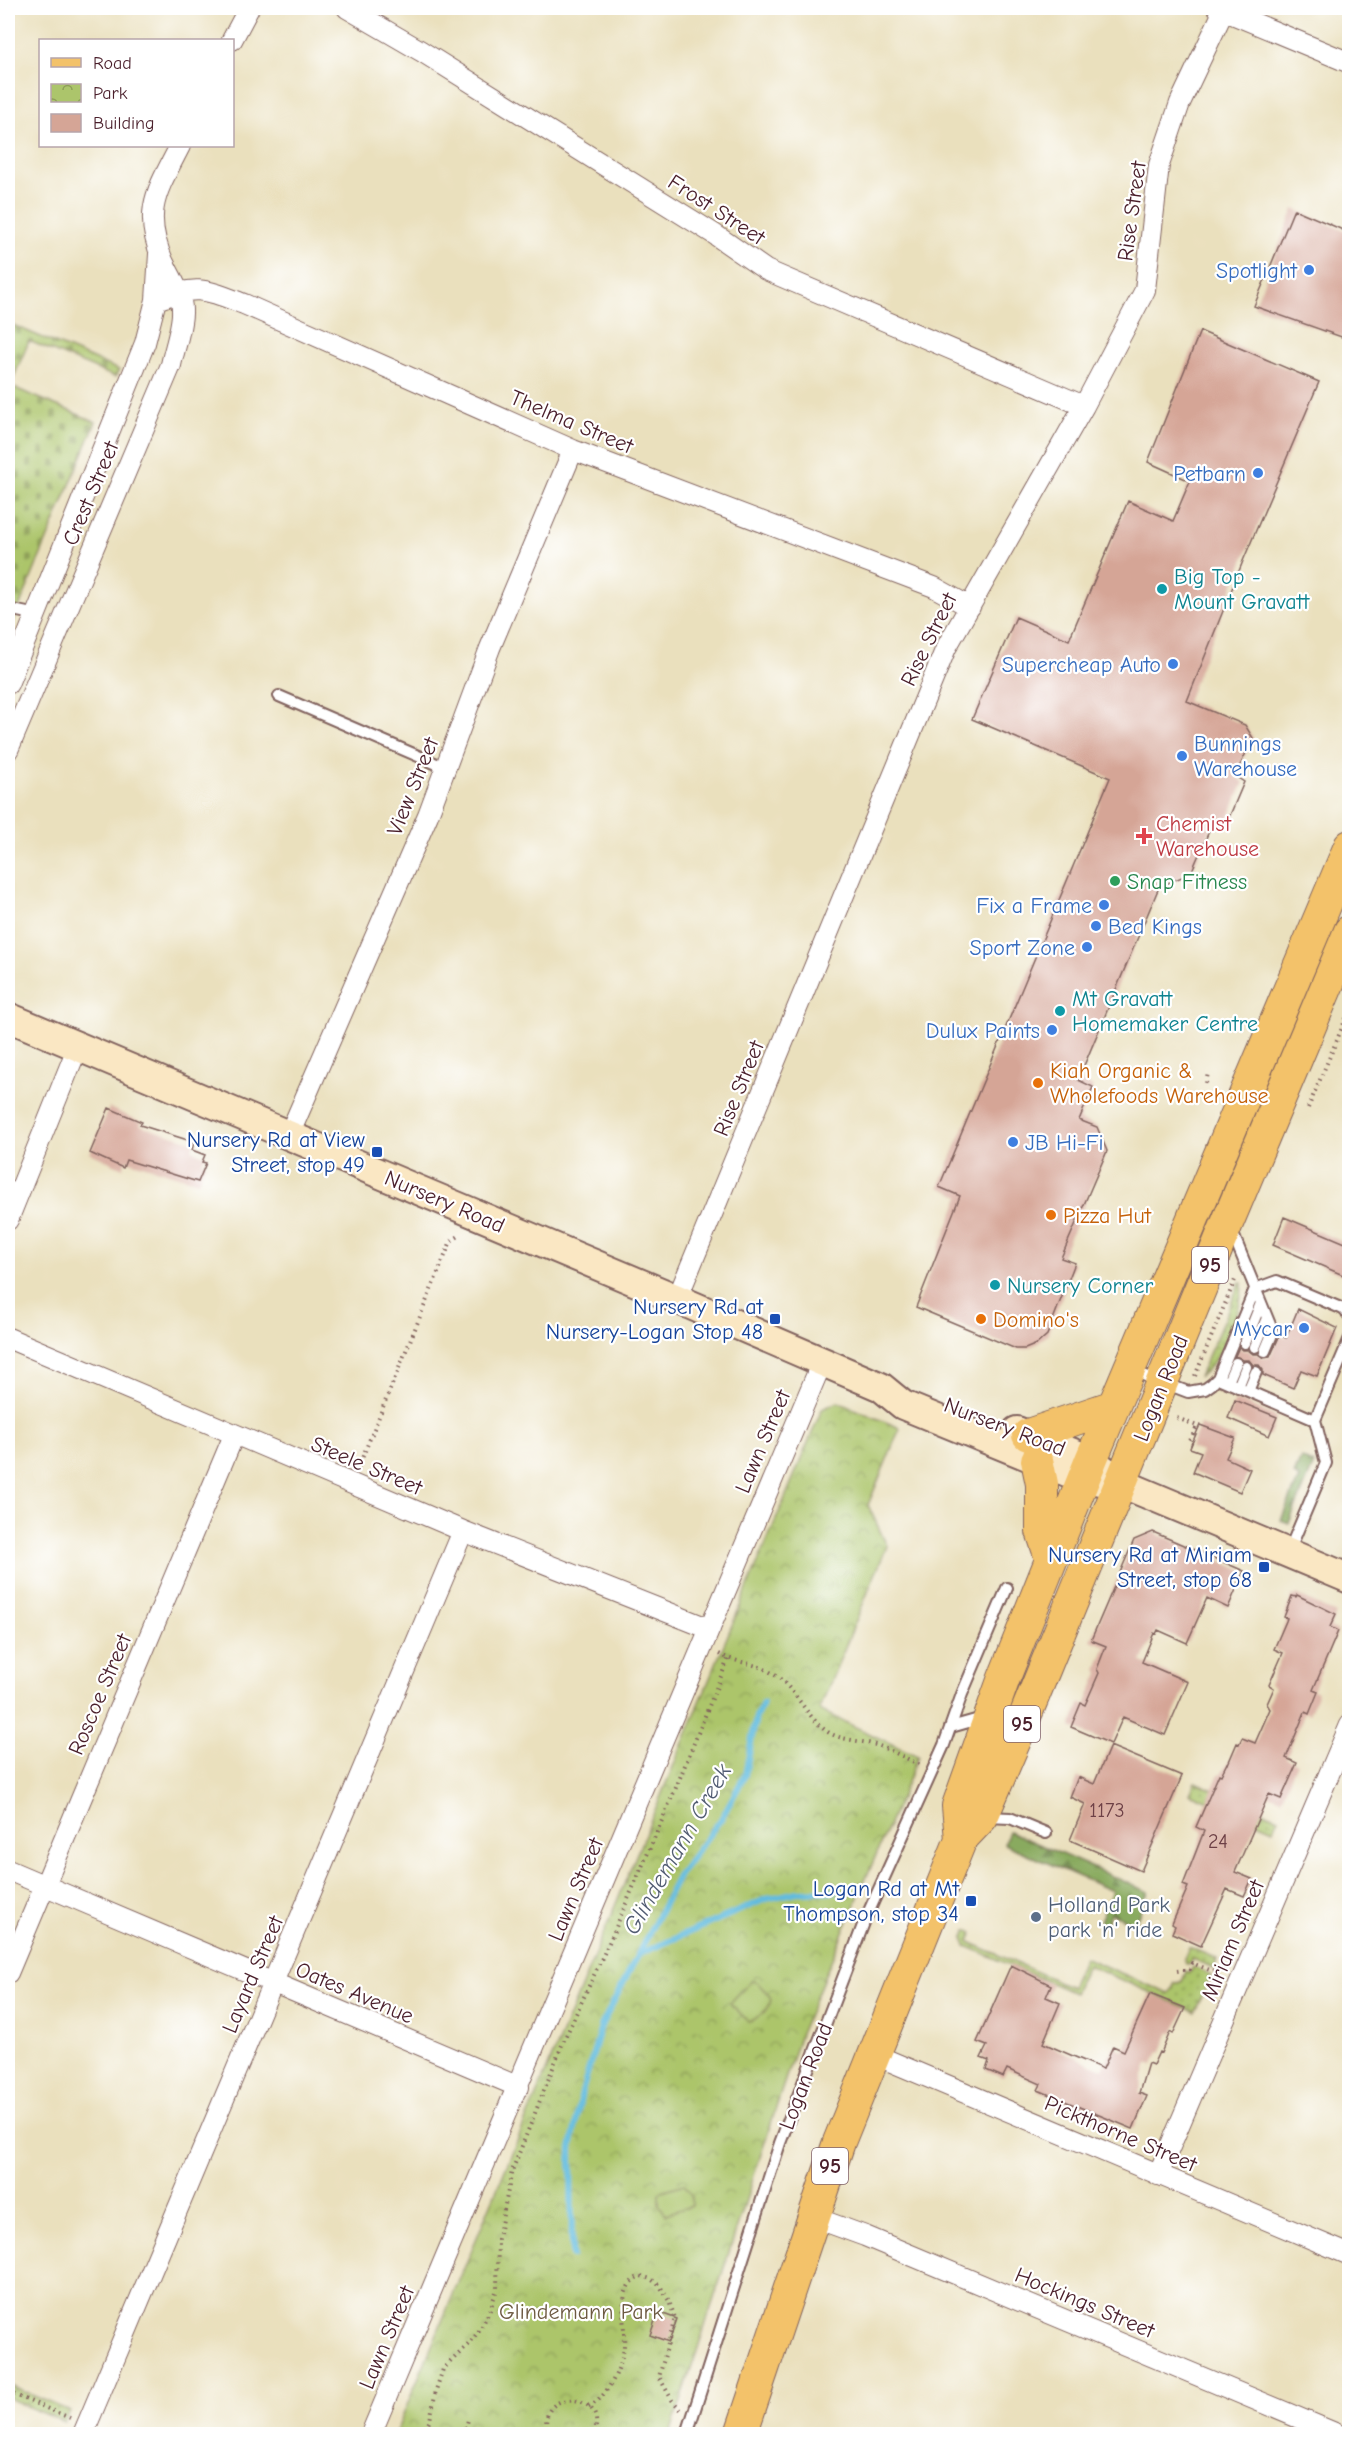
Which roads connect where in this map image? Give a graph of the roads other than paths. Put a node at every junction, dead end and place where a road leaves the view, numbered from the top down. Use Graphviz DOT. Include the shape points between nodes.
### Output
graph roads {
  1 [pos="249,8"];
  2 [pos="347,8"];
  3 [pos="1221,9"];
  4 [pos="233,39"];
  5 [pos="1350,63"];
  6 [pos="179,147"];
  7 [pos="159,251"];
  8 [pos="178,292"];
  9 [pos="156,300"];
  10 [pos="1084,406"];
  11 [pos="573,450"];
  12 [pos="970,607"];
  13 [pos="8,609"];
  14 [pos="37,615"];
  15 [pos="8,684"];
  16 [pos="279,696"];
  17 [pos="8,750"];
  18 [pos="446,768"];
  19 [pos="1350,846"];
  20 [pos="1350,931"];
  21 [pos="8,1017"];
  22 [pos="78,1046"];
  23 [pos="289,1136"];
  24 [pos="8,1220"];
  25 [pos="1228,1221"];
  26 [pos="1255,1289"];
  27 [pos="677,1299"];
  28 [pos="1261,1303"];
  29 [pos="1350,1316"];
  30 [pos="8,1338"];
  31 [pos="1350,1338"];
  32 [pos="822,1362"];
  33 [pos="1130,1370"];
  34 [pos="1162,1382"];
  35 [pos="1233,1384"];
  36 [pos="1114,1406"];
  37 [pos="1315,1420"];
  38 [pos="234,1435"];
  39 [pos="1032,1447"];
  40 [pos="1088,1469"];
  41 [pos="1121,1483"];
  42 [pos="463,1531"];
  43 [pos="1288,1553"];
  44 [pos="1051,1558"];
  45 [pos="1350,1579"];
  46 [pos="1007,1588"];
  47 [pos="706,1637"];
  48 [pos="991,1716"];
  49 [pos="1350,1725"];
  50 [pos="951,1727"];
  51 [pos="982,1817"];
  52 [pos="1046,1833"];
  53 [pos="961,1839"];
  54 [pos="8,1870"];
  55 [pos="44,1886"];
  56 [pos="8,1973"];
  57 [pos="274,1984"];
  58 [pos="873,2054"];
  59 [pos="519,2087"];
  60 [pos="1158,2175"];
  61 [pos="813,2217"];
  62 [pos="1350,2255"];
  63 [pos="85,2429"];
  64 [pos="370,2434"];
  65 [pos="687,2434"];
  66 [pos="741,2434"];
  67 [pos="1337,2434"];
  1 -- 4 [label="street"];
  2 -- 10 [label="street, Frost Street" via="766,270"];
  3 -- 5 [label="street"];
  3 -- 10 [label="street, Rise Street" via="1180,104 1159,165 1145,290"];
  6 -- 7 [label="street, Crest Street" via="154,196 152,226"];
  7 -- 8 [label="street, Crest Street"];
  7 -- 9 [label="street, Crest Street"];
  8 -- 9 [label="street, Thelma Street"];
  8 -- 11 [label="street, Thelma Street" via="207,290 244,304"];
  8 -- 17 [label="street, Crest Street" via="183,311 171,365"];
  9 -- 14 [label="street, Crest Street" via="145,343"];
  10 -- 12 [label="street, Rise Street"];
  11 -- 12 [label="street, Thelma Street" via="934,586"];
  11 -- 18 [label="street, View Street" via="490,648"];
  12 -- 27 [label="street, Rise Street" via="946,648"];
  13 -- 14 [label="lane"];
  14 -- 15 [label="street, Crest Street"];
  16 -- 18 [label="lane"];
  18 -- 23 [label="street, View Street"];
  19 -- 33 [label="main road, Logan Road / 95"];
  20 -- 25 [label="main road, Logan Road / 95" via="1336,977"];
  21 -- 22 [label="main road, Nursery Road"];
  22 -- 23 [label="main road, Nursery Road"];
  22 -- 24 [label="street"];
  23 -- 27 [label="main road, Nursery Road"];
  25 -- 26 [label="lane"];
  25 -- 34 [label="main road, Logan Road / 95"];
  26 -- 28 [label="lane"];
  26 -- 29 [label="lane" via="1276,1281 1343,1309"];
  26 -- 35 [label="lane"];
  27 -- 32 [label="main road, Nursery Road"];
  28 -- 28 [label="lane" via="1255,1347 1267,1318"];
  30 -- 38 [label="street, Steele Street"];
  31 -- 37 [label="lane"];
  32 -- 39 [label="main road, Nursery Road" via="881,1388 909,1390"];
  32 -- 47 [label="street, Lawn Street"];
  33 -- 34 [label="lane"];
  33 -- 36 [label="main road, Logan Road / 95"];
  34 -- 35 [label="lane" via="1188,1392"];
  34 -- 41 [label="main road, Logan Road / 95"];
  35 -- 35 [label="lane" via="1246,1367"];
  35 -- 37 [label="lane"];
  36 -- 39 [label="main road"];
  36 -- 40 [label="main road, Logan Road / 95"];
  37 -- 43 [label="lane" via="1326,1462"];
  38 -- 42 [label="street, Steele Street"];
  38 -- 55 [label="street, Roscoe Street"];
  39 -- 40 [label="main road, Nursery Road"];
  39 -- 44 [label="main road" via="1042,1484 1042,1531"];
  40 -- 41 [label="main road, Nursery Road"];
  40 -- 44 [label="main road, Logan Road / 95"];
  41 -- 43 [label="main road, Nursery Road"];
  41 -- 51 [label="main road, Logan Road / 95"];
  42 -- 47 [label="street, Steele Street"];
  42 -- 57 [label="street, Layard Street"];
  43 -- 45 [label="main road, Nursery Road"];
  44 -- 48 [label="main road, Logan Road / 95"];
  46 -- 50 [label="lane, Logan Road"];
  47 -- 59 [label="street, Lawn Street"];
  48 -- 50 [label="lane"];
  48 -- 53 [label="main road, Logan Road / 95" via="958,1806"];
  49 -- 60 [label="street, Miriam Street"];
  50 -- 65 [label="lane, Logan Road" via="865,1920 780,2143"];
  51 -- 52 [label="lane" via="1010,1818"];
  51 -- 53 [label="main road, Logan Road / 95"];
  53 -- 58 [label="main road, Logan Road / 95"];
  54 -- 55 [label="street, Oates Avenue"];
  55 -- 56 [label="street, Roscoe Street"];
  55 -- 57 [label="street, Oates Avenue"];
  57 -- 59 [label="street, Oates Avenue"];
  57 -- 63 [label="street, Layard Street"];
  58 -- 60 [label="street, Pickthorne Street"];
  58 -- 61 [label="main road, Logan Road / 95"];
  59 -- 64 [label="street, Lawn Street"];
  60 -- 62 [label="street, Pickthorne Street"];
  61 -- 66 [label="main road, Logan Road / 95"];
  61 -- 67 [label="street, Hockings Street"];
}
